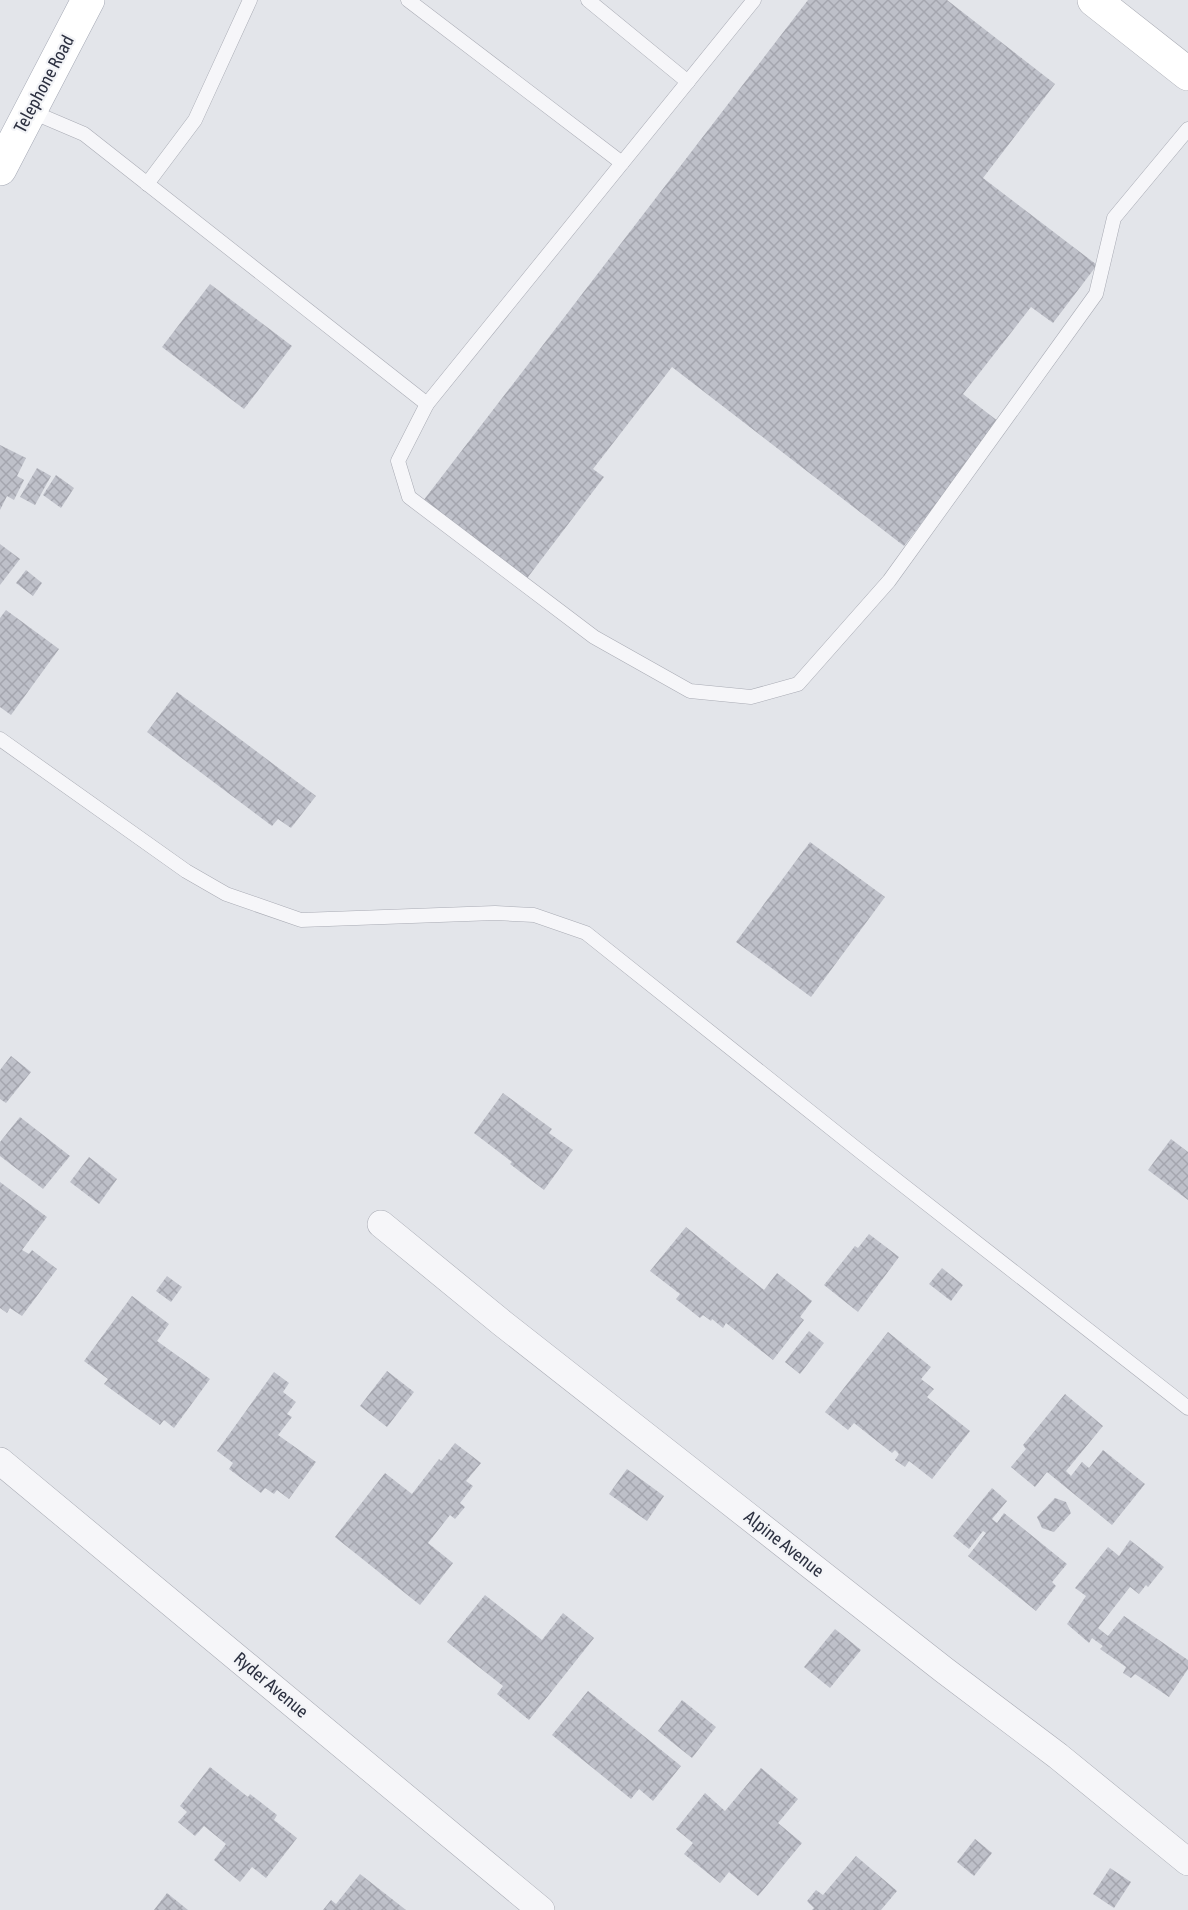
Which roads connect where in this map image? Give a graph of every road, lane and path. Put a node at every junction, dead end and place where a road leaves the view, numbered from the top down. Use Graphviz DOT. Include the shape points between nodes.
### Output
graph roads {
  1 [pos="88,0"];
  2 [pos="250,0"];
  3 [pos="408,0"];
  4 [pos="588,0"];
  5 [pos="754,0"];
  6 [pos="1094,0"];
  7 [pos="1188,74"];
  8 [pos="688,82"];
  9 [pos="30,111"];
  10 [pos="1188,129"];
  11 [pos="622,162"];
  12 [pos="0,169"];
  13 [pos="147,184"];
  14 [pos="427,404"];
  15 [pos="0,739"];
  16 [pos="381,1224"];
  17 [pos="1188,1408"];
  18 [pos="0,1461"];
  19 [pos="1188,1862"];
  20 [pos="541,1910"];
  1 -- 9 [label="main road, Telephone Road"];
  2 -- 13 [label="lane" via="195,120"];
  3 -- 11 [label="lane"];
  4 -- 8 [label="lane"];
  5 -- 8 [label="lane"];
  6 -- 7 [label="main road"];
  8 -- 11 [label="lane"];
  9 -- 12 [label="main road, Telephone Road"];
  9 -- 13 [label="lane" via="84,134"];
  10 -- 14 [label="lane" via="1114,219 1096,294 890,581 798,684 751,697 690,691 594,637 409,497 398,461"];
  11 -- 14 [label="lane"];
  13 -- 14 [label="lane"];
  15 -- 17 [label="lane" via="186,871 226,894 300,920 495,913 534,915 586,933"];
  16 -- 19 [label="street, Alpine Avenue"];
  18 -- 20 [label="street, Ryder Avenue"];
}
